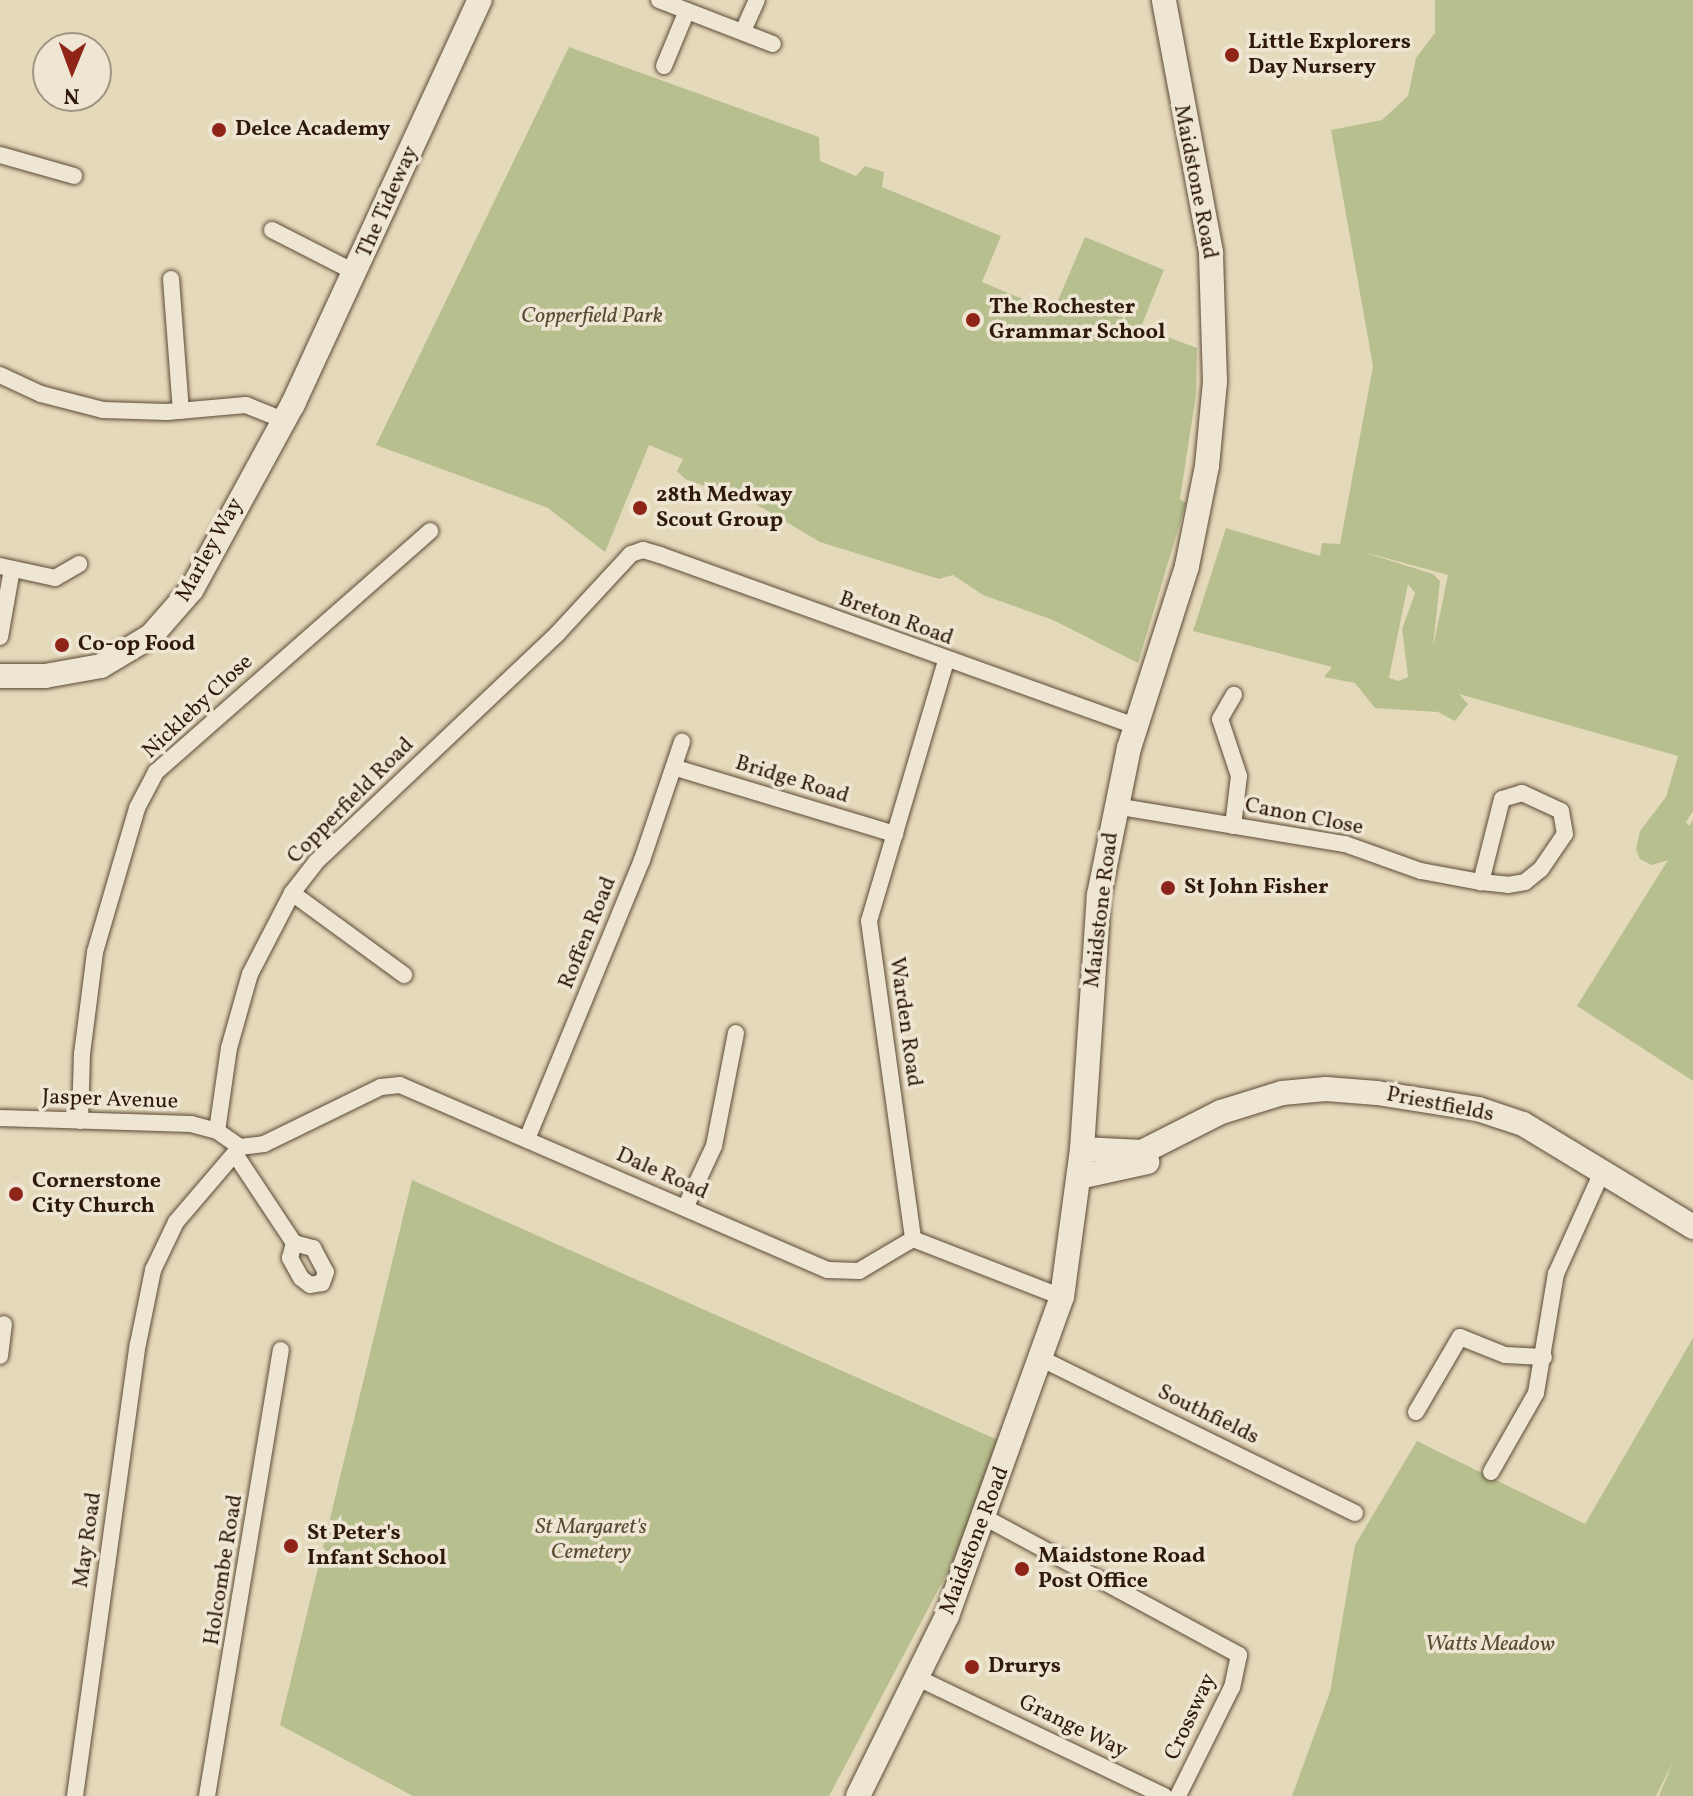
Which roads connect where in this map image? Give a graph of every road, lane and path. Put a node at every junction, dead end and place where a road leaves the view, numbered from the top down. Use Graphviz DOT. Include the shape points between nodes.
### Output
graph roads {
  1 [pos="480,0"];
  2 [pos="659,0"];
  3 [pos="757,0"];
  4 [pos="1164,0"];
  5 [pos="686,13"];
  6 [pos="743,31"];
  7 [pos="773,44"];
  8 [pos="664,66"];
  9 [pos="0,155"];
  10 [pos="74,176"];
  11 [pos="272,230"];
  12 [pos="356,273"];
  13 [pos="171,279"];
  14 [pos="0,375"];
  15 [pos="181,411"];
  16 [pos="287,411"];
  17 [pos="430,531"];
  18 [pos="643,550"];
  19 [pos="79,564"];
  20 [pos="6,568"];
  21 [pos="0,637"];
  22 [pos="946,661"];
  23 [pos="0,676"];
  24 [pos="1234,695"];
  25 [pos="1135,726"];
  26 [pos="682,742"];
  27 [pos="676,768"];
  28 [pos="1115,806"];
  29 [pos="1233,826"];
  30 [pos="895,834"];
  31 [pos="1481,882"];
  32 [pos="292,893"];
  33 [pos="404,975"];
  34 [pos="736,1033"];
  35 [pos="0,1118"];
  36 [pos="80,1121"];
  37 [pos="217,1131"];
  38 [pos="527,1139"];
  39 [pos="1168,1142"];
  40 [pos="1082,1149"];
  41 [pos="238,1152"];
  42 [pos="1603,1170"];
  43 [pos="1079,1177"];
  44 [pos="685,1208"];
  45 [pos="1693,1227"];
  46 [pos="913,1239"];
  47 [pos="294,1243"];
  48 [pos="1062,1297"];
  49 [pos="4,1324"];
  50 [pos="281,1350"];
  51 [pos="0,1356"];
  52 [pos="1544,1357"];
  53 [pos="1040,1358"];
  54 [pos="1416,1412"];
  55 [pos="1491,1472"];
  56 [pos="1355,1513"];
  57 [pos="984,1517"];
  58 [pos="918,1678"];
  59 [pos="75,1796"];
  60 [pos="207,1796"];
  61 [pos="858,1796"];
  62 [pos="1164,1796"];
  63 [pos="1178,1796"];
  1 -- 12 [label="main road, The Tideway"];
  2 -- 5 [label="street"];
  3 -- 6 [label="street"];
  4 -- 25 [label="main road, Maidstone Road" via="1208,225 1215,382 1207,466 1187,566"];
  5 -- 6 [label="street"];
  5 -- 8 [label="street"];
  6 -- 7 [label="street"];
  9 -- 10 [label="street"];
  11 -- 12 [label="street"];
  12 -- 16 [label="main road, The Tideway"];
  13 -- 15 [label="street"];
  14 -- 15 [label="street" via="31,391 90,408"];
  15 -- 16 [label="street" via="246,405"];
  16 -- 23 [label="main road, Marley Way" via="196,583 159,629 88,670"];
  17 -- 36 [label="street, Nickleby Close" via="156,772 137,808 95,952"];
  18 -- 22 [label="street, Breton Road"];
  18 -- 32 [label="street, Copperfield Road" via="625,560 557,634 316,862"];
  19 -- 20 [label="street" via="55,578"];
  20 -- 21 [label="street"];
  22 -- 25 [label="street, Breton Road"];
  22 -- 30 [label="street, Warden Road"];
  24 -- 29 [label="street" via="1220,717 1239,776"];
  25 -- 28 [label="main road, Maidstone Road"];
  26 -- 27 [label="street, Roffen Road"];
  27 -- 30 [label="street, Bridge Road"];
  27 -- 38 [label="street, Roffen Road"];
  28 -- 29 [label="street, Canon Close"];
  28 -- 40 [label="main road, Maidstone Road" via="1099,895"];
  29 -- 31 [label="street, Canon Close" via="1345,844 1421,871"];
  30 -- 46 [label="street, Warden Road" via="869,921"];
  31 -- 31 [label="street, Canon Close" via="1515,885 1533,877 1564,835 1561,811 1522,793 1502,799"];
  32 -- 33 [label="street"];
  32 -- 37 [label="street, Copperfield Road" via="267,933 238,1006"];
  34 -- 44 [label="street" via="714,1146"];
  35 -- 36 [label="street, Jasper Avenue"];
  36 -- 37 [label="street, Jasper Avenue" via="195,1125"];
  37 -- 41 [label="street"];
  38 -- 41 [label="street, Dale Road" via="409,1088 390,1085"];
  38 -- 44 [label="street, Dale Road"];
  39 -- 40 [label="main road, Priestfields" via="1131,1154"];
  39 -- 42 [label="main road, Priestfields" via="1205,1119 1259,1098 1338,1089 1487,1111 1523,1124"];
  39 -- 43 [label="main road, Priestfields" via="1163,1152 1144,1163"];
  40 -- 43 [label="main road, Maidstone Road"];
  41 -- 47 [label="street"];
  41 -- 59 [label="street, May Road" via="176,1222 148,1291"];
  42 -- 45 [label="main road, Priestfields"];
  42 -- 52 [label="street" via="1556,1274"];
  43 -- 48 [label="main road, Maidstone Road"];
  44 -- 46 [label="street, Dale Road" via="834,1272 863,1270"];
  46 -- 48 [label="street"];
  48 -- 53 [label="main road, Maidstone Road"];
  49 -- 51 [label="street"];
  50 -- 60 [label="street, Holcombe Road"];
  52 -- 54 [label="street" via="1505,1355 1460,1337"];
  52 -- 55 [label="street" via="1528,1411"];
  53 -- 56 [label="street, Southfields"];
  53 -- 57 [label="main road, Maidstone Road"];
  57 -- 58 [label="main road, Maidstone Road"];
  57 -- 63 [label="street, Crossway" via="1239,1655 1232,1687"];
  58 -- 61 [label="main road, Maidstone Road"];
  58 -- 62 [label="street, Grange Way"];
}
